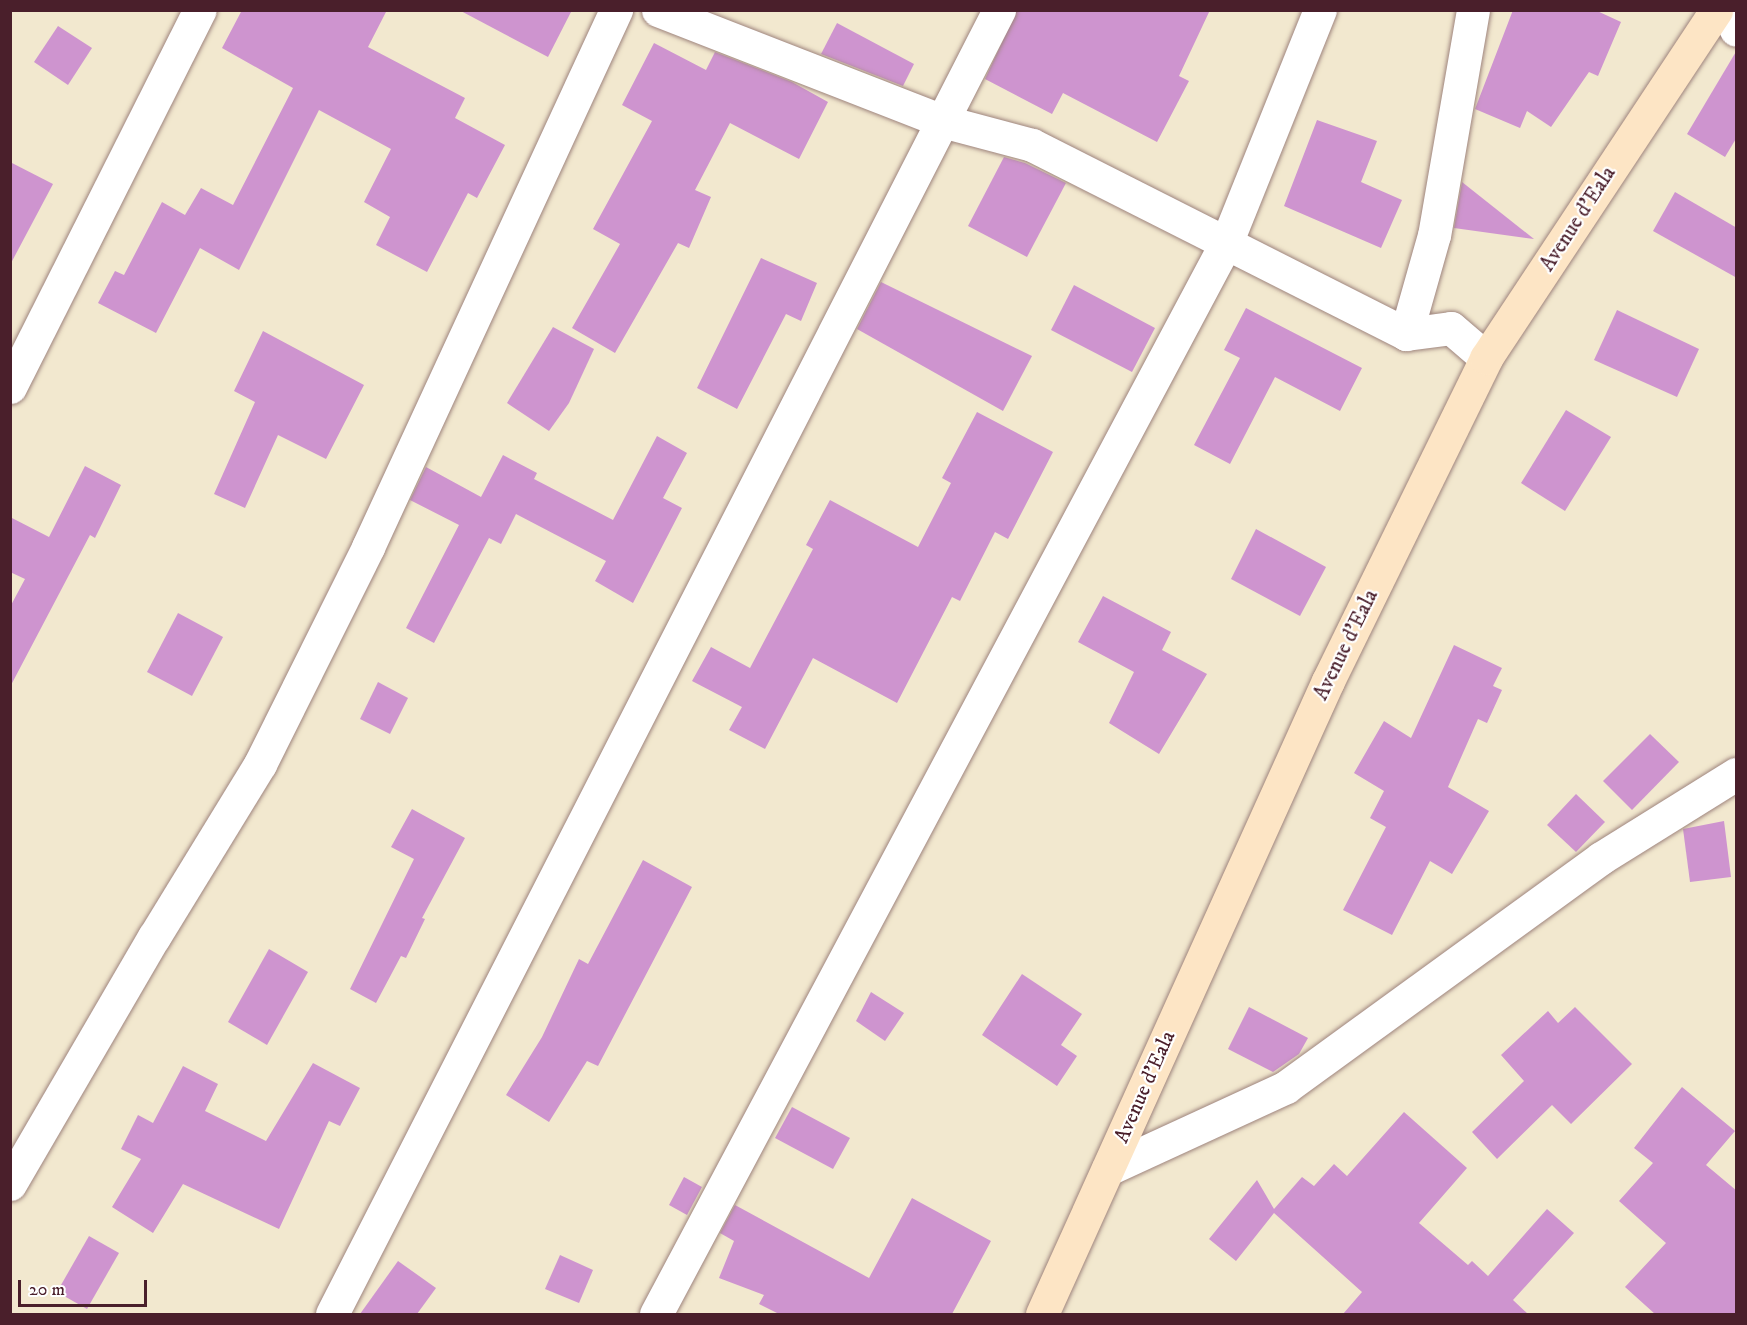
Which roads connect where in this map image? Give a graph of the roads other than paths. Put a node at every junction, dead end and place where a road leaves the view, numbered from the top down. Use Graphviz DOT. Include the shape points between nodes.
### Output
graph roads {
  1 [pos="200,10"];
  2 [pos="616,10"];
  3 [pos="658,10"];
  4 [pos="999,10"];
  5 [pos="1320,10"];
  6 [pos="1473,10"];
  7 [pos="1716,10"];
  8 [pos="1726,10"];
  9 [pos="1737,30"];
  10 [pos="942,121"];
  11 [pos="1227,241"];
  12 [pos="1406,334"];
  13 [pos="1486,358"];
  14 [pos="10,387"];
  15 [pos="1737,774"];
  16 [pos="1108,1169"];
  17 [pos="10,1184"];
  18 [pos="332,1314"];
  19 [pos="656,1314"];
  20 [pos="1042,1314"];
  1 -- 14 [label="street"];
  2 -- 17 [label="street" via="368,547 260,764"];
  3 -- 10 [label="street"];
  4 -- 10 [label="street"];
  5 -- 11 [label="street"];
  6 -- 12 [label="street" via="1434,235"];
  7 -- 13 [label="street, Avenue d'Eala"];
  8 -- 9 [label="street"];
  10 -- 11 [label="street" via="1032,145"];
  10 -- 18 [label="street"];
  11 -- 12 [label="street"];
  11 -- 19 [label="street"];
  12 -- 13 [label="street" via="1451,328"];
  13 -- 16 [label="street, Avenue d'Eala" via="1328,681"];
  15 -- 16 [label="street" via="1601,858 1286,1087"];
  16 -- 20 [label="street, Avenue d'Eala"];
}
